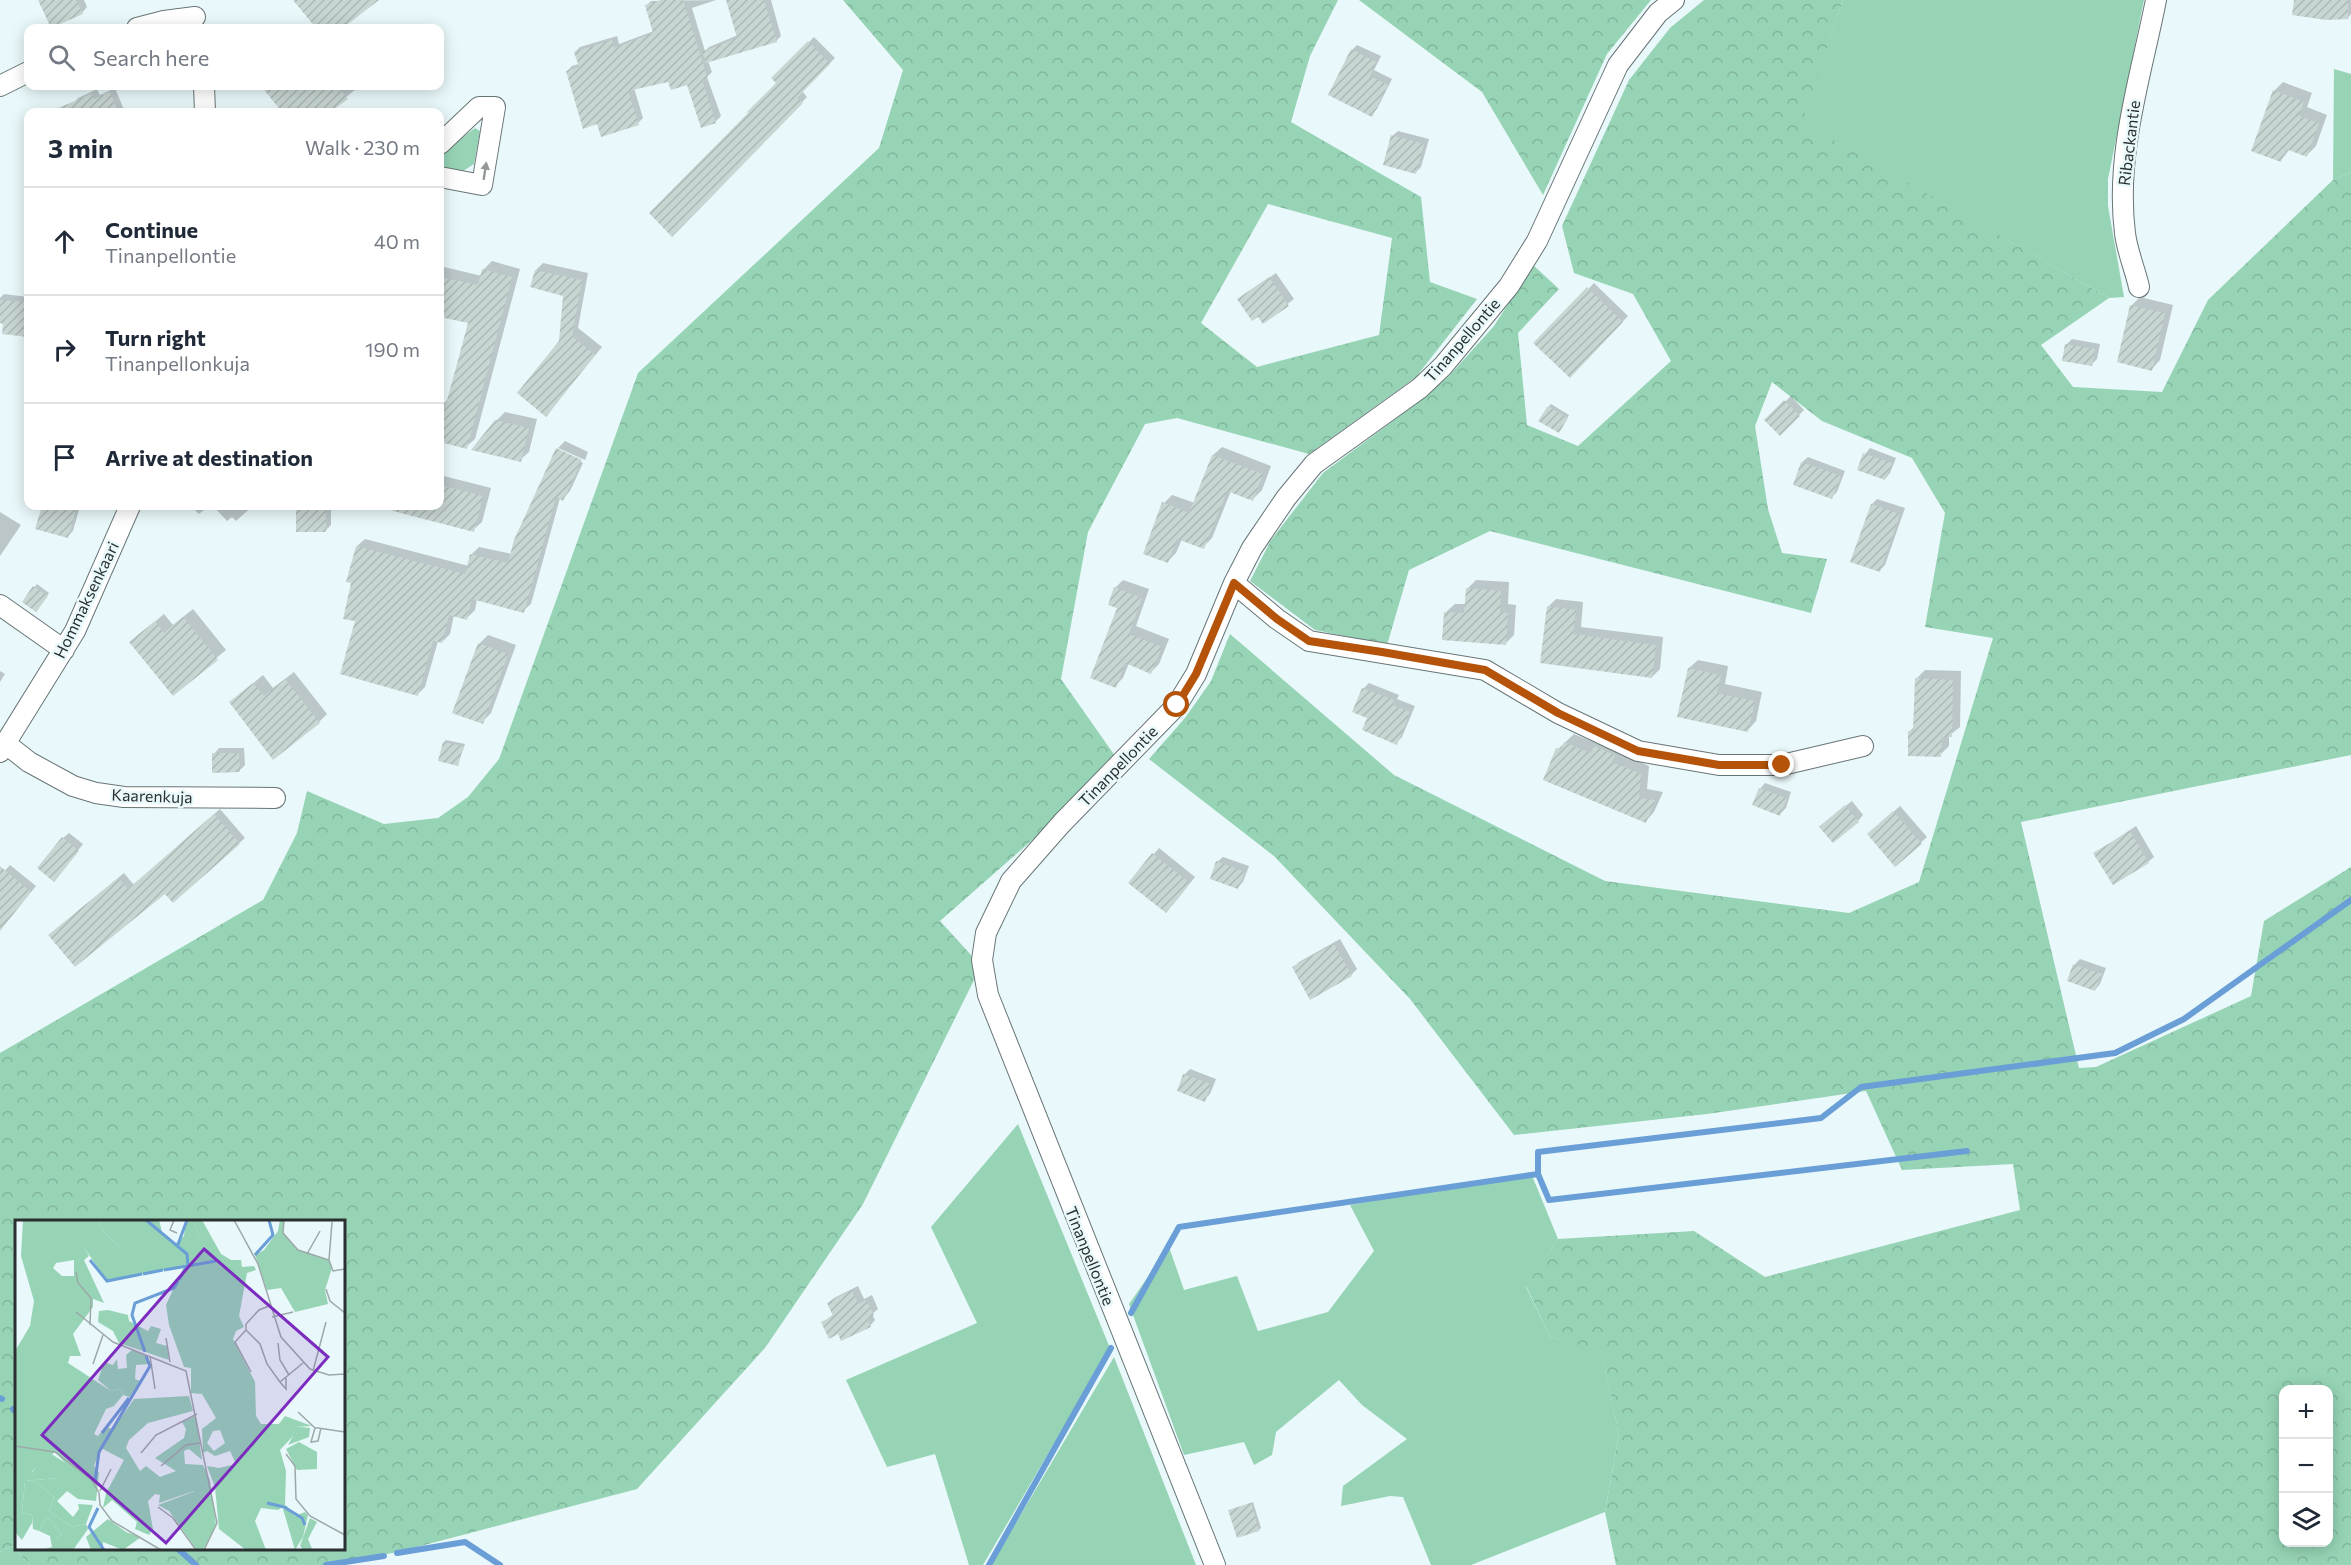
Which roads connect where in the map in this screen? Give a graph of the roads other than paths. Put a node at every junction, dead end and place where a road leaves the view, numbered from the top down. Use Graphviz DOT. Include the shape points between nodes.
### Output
graph roads {
  1 [pos="1674,0"];
  2 [pos="2156,0"];
  3 [pos="194,15"];
  4 [pos="152,24"];
  5 [pos="24,74"];
  6 [pos="0,86"];
  7 [pos="204,90"];
  8 [pos="205,108"];
  9 [pos="444,140"];
  10 [pos="444,178"];
  11 [pos="2139,287"];
  12 [pos="128,510"];
  13 [pos="1234,583"];
  14 [pos="0,605"];
  15 [pos="64,650"];
  16 [pos="1863,746"];
  17 [pos="3,748"];
  18 [pos="276,798"];
  19 [pos="1215,1565"];
  1 -- 13 [label="street, Tinanpellontie" via="1618,65 1537,241 1509,286 1450,359 1420,388 1314,464 1252,548"];
  2 -- 11 [label="street, Ribackantie" via="2132,106 2123,188 2125,234"];
  3 -- 4 [label="street"];
  5 -- 6 [label="street"];
  7 -- 8 [label="street"];
  10 -- 9 [label="street, one-way" via="482,185 495,107 479,107"];
  12 -- 15 [label="street, Hommaksenkaari"];
  13 -- 16 [label="street" via="1309,641 1485,670 1558,713 1638,751 1719,765 1782,765"];
  13 -- 19 [label="street, Tinanpellontie" via="1196,674 1177,705 1011,881 986,933 982,960 988,996 1024,1092"];
  14 -- 15 [label="street"];
  15 -- 17 [label="street, Hommaksenkaari"];
  17 -- 18 [label="street, Kaarenkuja" via="73,786 96,793 124,797"];
}
